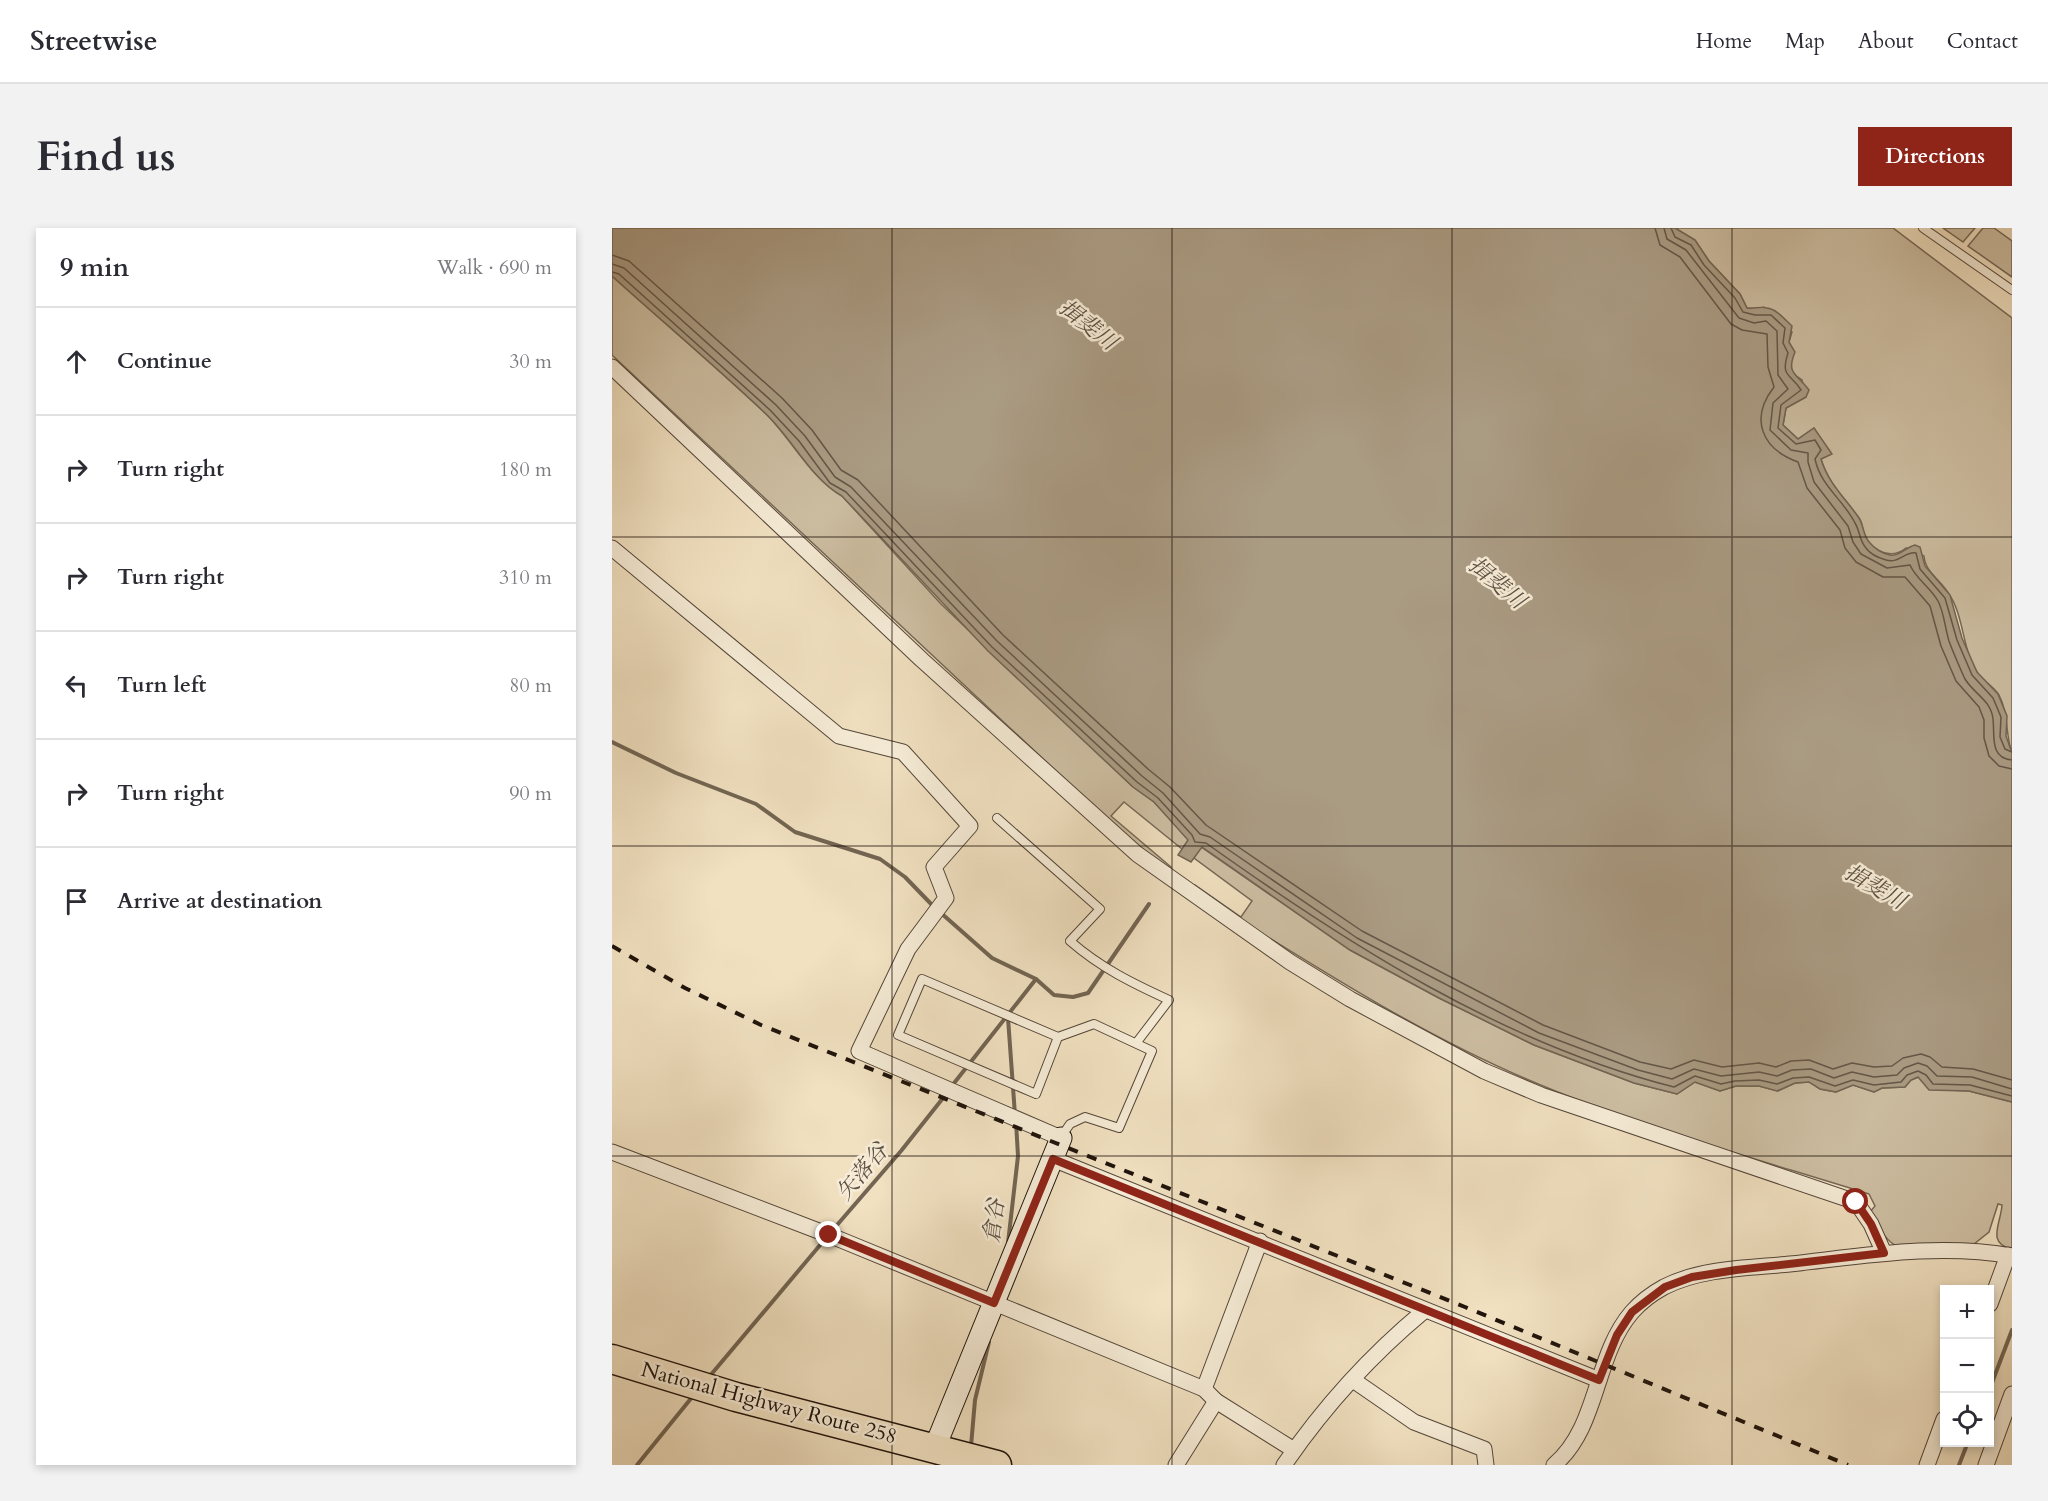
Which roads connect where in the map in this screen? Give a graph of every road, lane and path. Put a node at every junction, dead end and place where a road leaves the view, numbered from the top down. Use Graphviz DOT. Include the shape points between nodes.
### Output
graph roads {
  1 [pos="1923,228"];
  2 [pos="2012,290"];
  3 [pos="612,367"];
  4 [pos="612,548"];
  5 [pos="996,818"];
  6 [pos="1058,1037"];
  7 [pos="1137,1042"];
  8 [pos="1060,1138"];
  9 [pos="612,1152"];
  10 [pos="1053,1159"];
  11 [pos="1260,1241"];
  12 [pos="1884,1253"];
  13 [pos="2010,1255"];
  14 [pos="1994,1292"];
  15 [pos="994,1303"];
  16 [pos="1425,1311"];
  17 [pos="612,1359"];
  18 [pos="1353,1380"];
  19 [pos="1599,1380"];
  20 [pos="1204,1389"];
  21 [pos="2012,1394"];
  22 [pos="1216,1401"];
  23 [pos="1940,1430"];
  24 [pos="1294,1450"];
  25 [pos="931,1455"];
  26 [pos="997,1465"];
  27 [pos="1176,1465"];
  28 [pos="1284,1465"];
  29 [pos="1486,1465"];
  30 [pos="1554,1465"];
  31 [pos="1927,1465"];
  32 [pos="1986,1465"];
  1 -- 2 [label="lane"];
  3 -- 12 [label="street" via="922,660 1137,854 1181,887 1340,993 1484,1071 1541,1095 1856,1202"];
  4 -- 8 [label="street" via="839,736 903,752 970,826 934,867 946,898 908,949 859,1051"];
  5 -- 7 [label="lane" via="1100,909 1070,941 1119,977 1169,1000"];
  6 -- 6 [label="lane" via="922,979 898,1035 1036,1094"];
  6 -- 7 [label="lane" via="1094,1024"];
  7 -- 8 [label="lane" via="1152,1051 1119,1128 1085,1117 1070,1124"];
  8 -- 10 [label="street"];
  9 -- 15 [label="street"];
  10 -- 11 [label="street"];
  10 -- 15 [label="street"];
  11 -- 16 [label="street"];
  11 -- 20 [label="street"];
  12 -- 13 [label="street" via="1961,1249"];
  12 -- 19 [label="street" via="1736,1270 1692,1277 1665,1287 1632,1312 1617,1335"];
  13 -- 14 [label="street"];
  15 -- 20 [label="street"];
  15 -- 25 [label="street"];
  16 -- 18 [label="street" via="1385,1344"];
  16 -- 19 [label="street"];
  17 -- 25 [label="highway, National Highway Route 258"];
  18 -- 24 [label="street"];
  18 -- 29 [label="street" via="1414,1422 1484,1449"];
  19 -- 30 [label="street" via="1584,1424 1565,1456"];
  20 -- 22 [label="street"];
  21 -- 32 [label="street"];
  22 -- 24 [label="street"];
  22 -- 27 [label="street"];
  23 -- 31 [label="street"];
  24 -- 28 [label="street"];
  25 -- 26 [label="highway, National Highway Route 258"];
}
